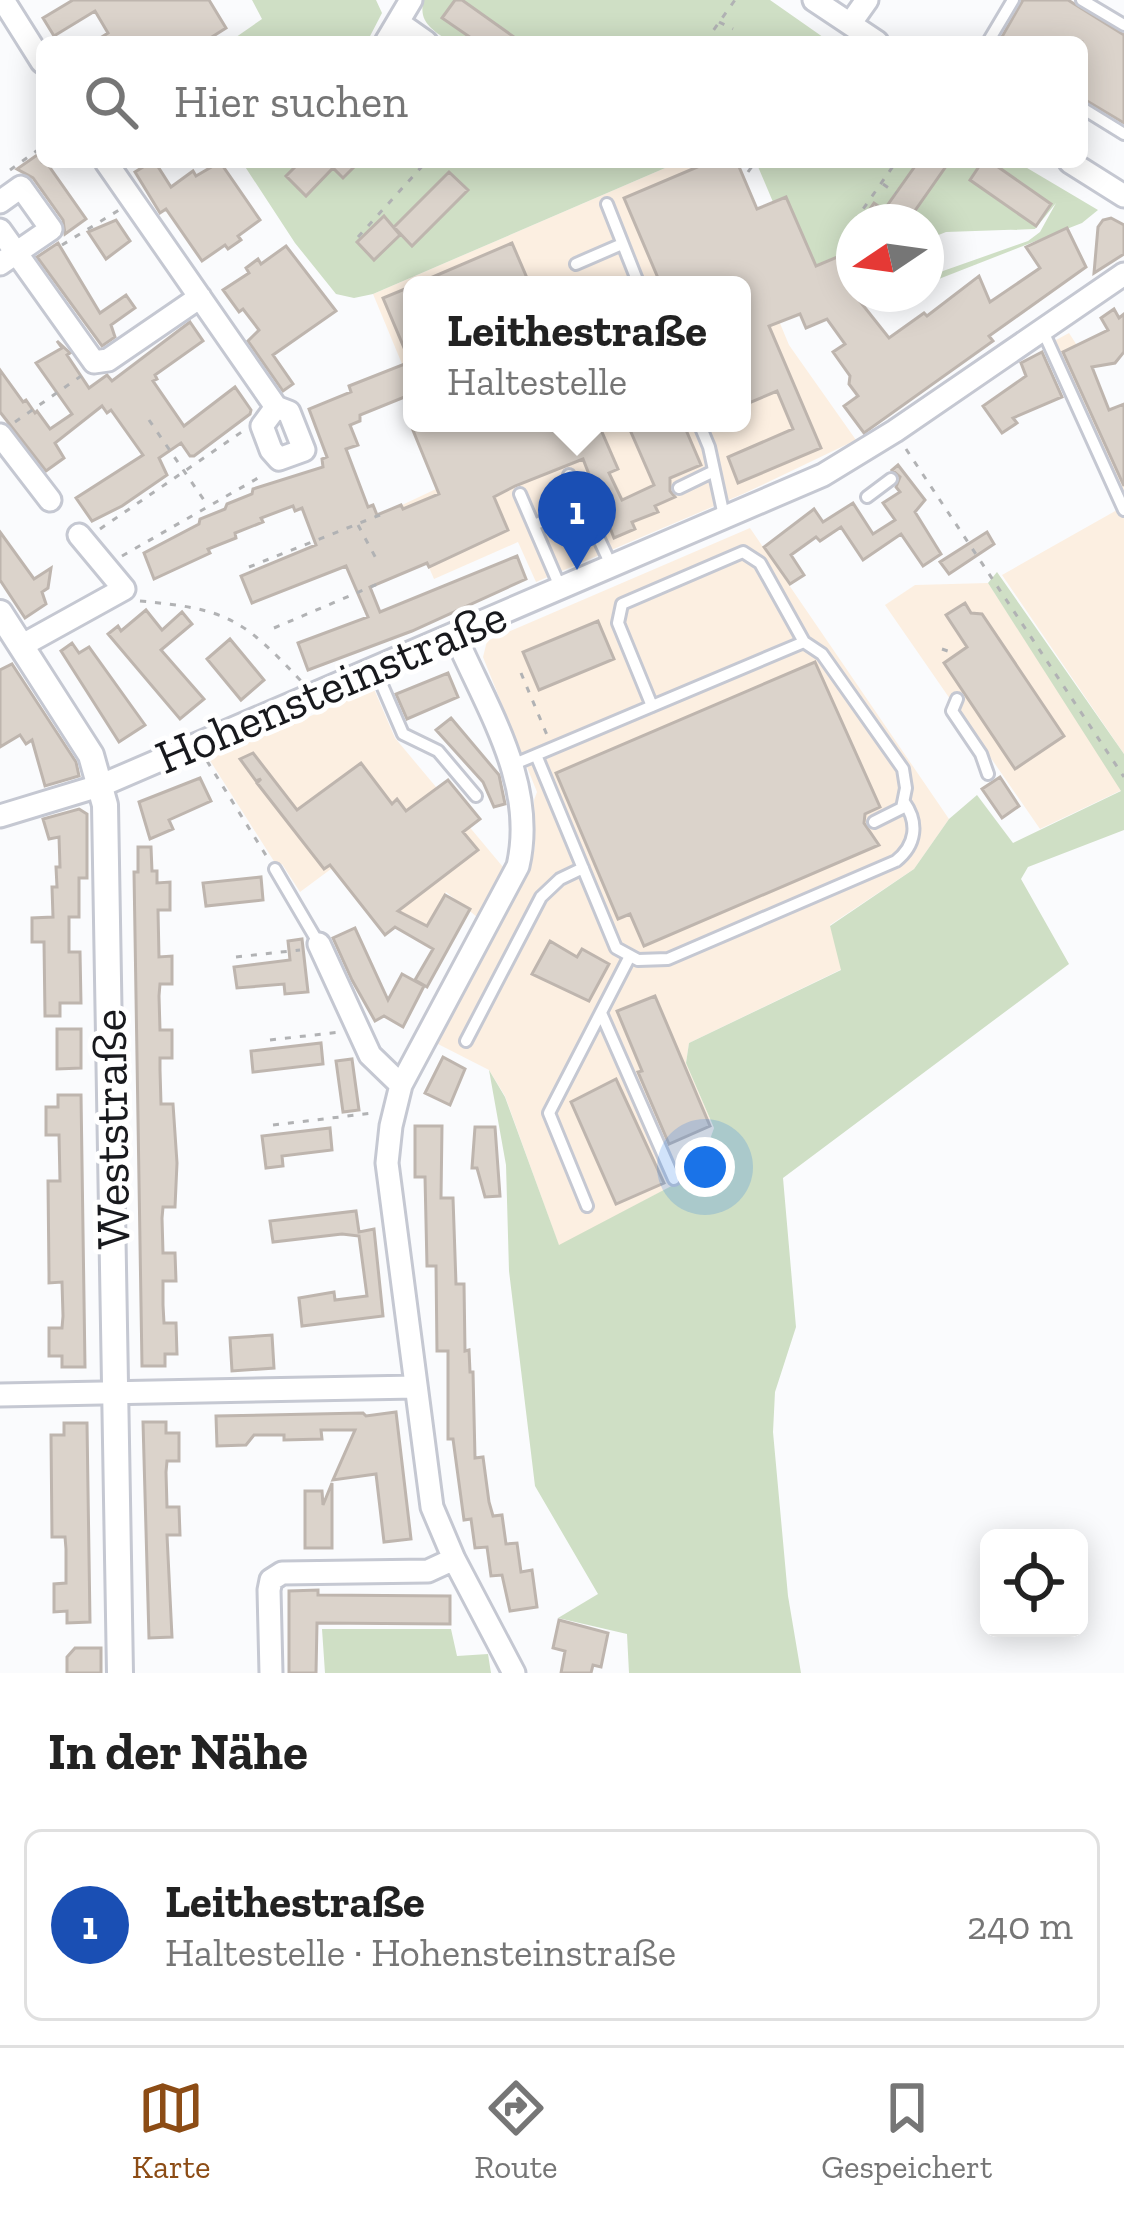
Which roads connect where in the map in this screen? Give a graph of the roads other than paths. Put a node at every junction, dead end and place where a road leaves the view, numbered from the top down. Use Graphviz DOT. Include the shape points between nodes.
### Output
graph roads {
  1 [pos="2,0"];
  2 [pos="814,0"];
  3 [pos="867,0"];
  4 [pos="1013,0"];
  5 [pos="1082,0"];
  6 [pos="400,14"];
  7 [pos="850,24"];
  8 [pos="1124,25"];
  9 [pos="8,28"];
  10 [pos="420,36"];
  11 [pos="868,36"];
  12 [pos="992,36"];
  13 [pos="36,56"];
  14 [pos="1088,112"];
  15 [pos="1124,134"];
  16 [pos="110,168"];
  17 [pos="1080,168"];
  18 [pos="1124,196"];
  19 [pos="0,202"];
  20 [pos="607,204"];
  21 [pos="0,230"];
  22 [pos="622,244"];
  23 [pos="8,259"];
  24 [pos="576,264"];
  25 [pos="1124,274"];
  26 [pos="635,276"];
  27 [pos="200,297"];
  28 [pos="1042,328"];
  29 [pos="269,417"];
  30 [pos="702,432"];
  31 [pos="0,434"];
  32 [pos="714,471"];
  33 [pos="569,475"];
  34 [pos="891,479"];
  35 [pos="679,488"];
  36 [pos="520,494"];
  37 [pos="867,497"];
  38 [pos="50,500"];
  39 [pos="583,504"];
  40 [pos="1124,509"];
  41 [pos="724,519"];
  42 [pos="534,525"];
  43 [pos="81,537"];
  44 [pos="611,567"];
  45 [pos="561,589"];
  46 [pos="0,614"];
  47 [pos="454,634"];
  48 [pos="804,642"];
  49 [pos="21,646"];
  50 [pos="375,669"];
  51 [pos="957,699"];
  52 [pos="652,706"];
  53 [pos="536,755"];
  54 [pos="512,765"];
  55 [pos="988,774"];
  56 [pos="102,785"];
  57 [pos="476,796"];
  58 [pos="904,802"];
  59 [pos="0,816"];
  60 [pos="874,822"];
  61 [pos="583,868"];
  62 [pos="275,869"];
  63 [pos="320,946"];
  64 [pos="630,956"];
  65 [pos="602,1013"];
  66 [pos="466,1041"];
  67 [pos="401,1085"];
  68 [pos="674,1179"];
  69 [pos="586,1206"];
  70 [pos="416,1387"];
  71 [pos="115,1394"];
  72 [pos="0,1395"];
  73 [pos="454,1559"];
  74 [pos="120,1673"];
  75 [pos="271,1673"];
  76 [pos="514,1673"];
  1 -- 9 [label="street"];
  2 -- 7 [label="street"];
  3 -- 7 [label="street"];
  4 -- 12 [label="lane"];
  5 -- 8 [label="lane"];
  6 -- 10 [label="street"];
  7 -- 11 [label="street"];
  9 -- 13 [label="street"];
  14 -- 15 [label="lane"];
  16 -- 27 [label="street"];
  17 -- 18 [label="street"];
  19 -- 23 [label="street" via="21,187 51,229"];
  20 -- 22 [label="lane"];
  21 -- 23 [label="street"];
  22 -- 24 [label="lane"];
  22 -- 26 [label="lane"];
  23 -- 27 [label="street" via="94,362 108,361"];
  25 -- 28 [label="street, Hohensteinstraße"];
  27 -- 29 [label="street"];
  28 -- 40 [label="lane"];
  28 -- 41 [label="street, Hohensteinstraße" via="846,464"];
  29 -- 29 [label="street" via="289,412 304,450 279,459"];
  30 -- 32 [label="lane"];
  31 -- 38 [label="street"];
  32 -- 35 [label="lane"];
  32 -- 41 [label="lane"];
  33 -- 39 [label="lane"];
  34 -- 37 [label="lane"];
  36 -- 42 [label="lane"];
  39 -- 42 [label="lane"];
  39 -- 44 [label="lane"];
  41 -- 44 [label="street, Hohensteinstraße"];
  42 -- 45 [label="lane"];
  43 -- 49 [label="street" via="124,589"];
  44 -- 45 [label="street, Hohensteinstraße"];
  45 -- 47 [label="street, Hohensteinstraße"];
  46 -- 49 [label="street, Weststraße"];
  47 -- 50 [label="street, Hohensteinstraße"];
  47 -- 54 [label="street"];
  48 -- 52 [label="lane"];
  48 -- 52 [label="lane" via="760,562 743,552 622,604 618,623"];
  48 -- 58 [label="lane" via="822,654 903,769"];
  49 -- 56 [label="street, Weststraße"];
  50 -- 56 [label="street, Hohensteinstraße"];
  50 -- 57 [label="lane" via="403,734 438,751"];
  51 -- 55 [label="lane" via="952,711"];
  52 -- 53 [label="lane"];
  53 -- 54 [label="lane"];
  53 -- 61 [label="lane"];
  54 -- 67 [label="street" via="525,837 518,866"];
  56 -- 59 [label="street, Hohensteinstraße"];
  56 -- 71 [label="street, Weststraße"];
  58 -- 60 [label="lane"];
  58 -- 64 [label="lane" via="914,834 896,861 668,959"];
  61 -- 64 [label="lane" via="616,948"];
  61 -- 66 [label="lane" via="541,897"];
  62 -- 63 [label="lane"];
  63 -- 67 [label="street" via="370,1055"];
  64 -- 65 [label="lane"];
  65 -- 68 [label="lane"];
  65 -- 69 [label="lane" via="549,1113"];
  67 -- 70 [label="street" via="387,1163"];
  70 -- 71 [label="street"];
  70 -- 73 [label="street" via="432,1507"];
  71 -- 72 [label="street"];
  71 -- 74 [label="street, Weststraße"];
  73 -- 75 [label="street" via="428,1570 272,1580"];
  73 -- 76 [label="street"];
}
